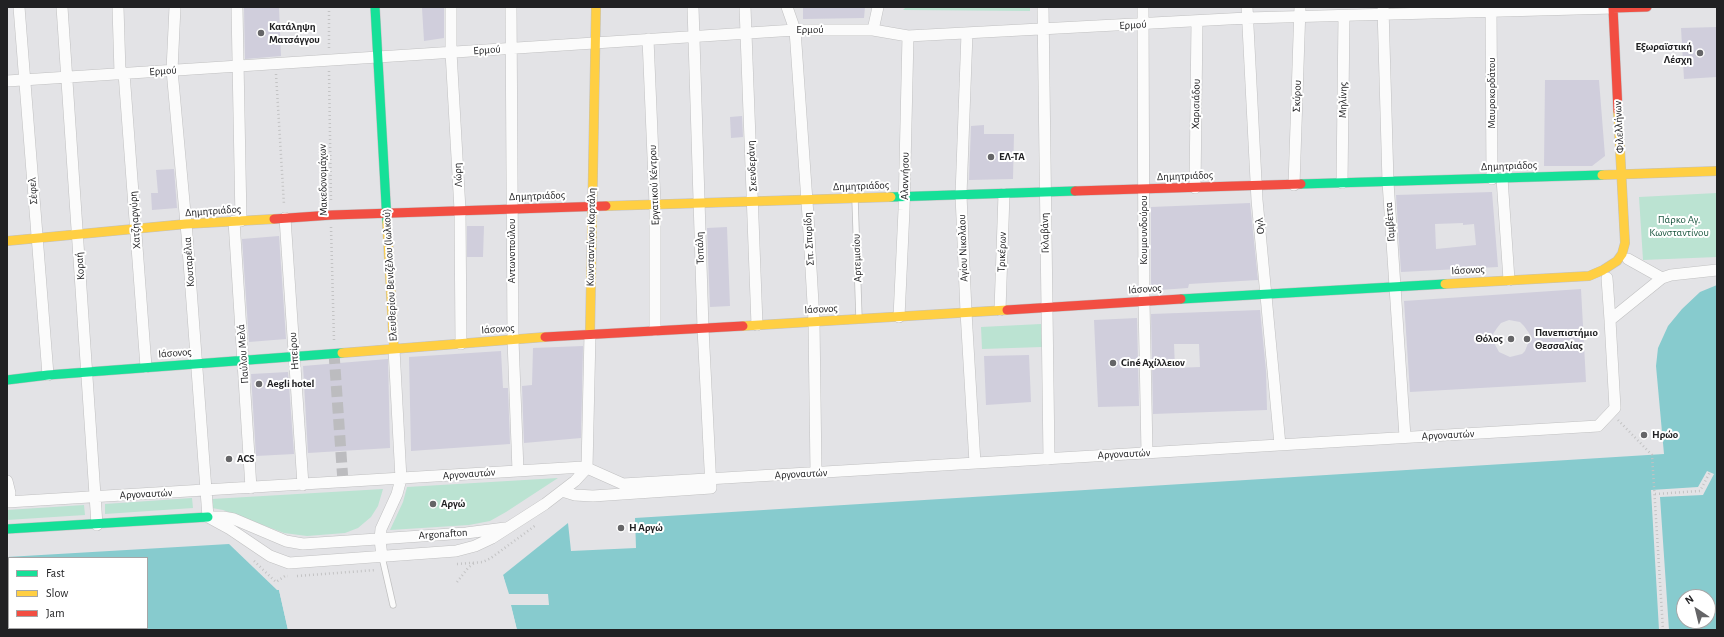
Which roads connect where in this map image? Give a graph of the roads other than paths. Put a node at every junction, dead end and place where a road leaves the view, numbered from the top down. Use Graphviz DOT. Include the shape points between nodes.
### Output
graph roads {
  1 [pos="20,7"];
  2 [pos="62,7"];
  3 [pos="118,7"];
  4 [pos="175,7"];
  5 [pos="237,7"];
  6 [pos="375,7"];
  7 [pos="451,7"];
  8 [pos="511,7"];
  9 [pos="596,7"];
  10 [pos="693,7"];
  11 [pos="745,7"];
  12 [pos="787,7"];
  13 [pos="878,7"];
  14 [pos="1043,7"];
  15 [pos="1143,7"];
  16 [pos="1647,7"];
  17 [pos="1613,8"];
  18 [pos="1491,9"];
  19 [pos="1435,10"];
  20 [pos="1364,11"];
  21 [pos="1384,11"];
  22 [pos="1300,12"];
  23 [pos="1247,13"];
  24 [pos="1344,16"];
  25 [pos="1197,21"];
  26 [pos="1143,24"];
  27 [pos="1043,29"];
  28 [pos="794,30"];
  29 [pos="873,30"];
  30 [pos="745,33"];
  31 [pos="967,33"];
  32 [pos="694,36"];
  33 [pos="908,36"];
  34 [pos="648,39"];
  35 [pos="595,43"];
  36 [pos="510,48"];
  37 [pos="451,52"];
  38 [pos="378,57"];
  39 [pos="238,66"];
  40 [pos="172,70"];
  41 [pos="122,73"];
  42 [pos="66,77"];
  43 [pos="25,80"];
  44 [pos="7,81"];
  45 [pos="1717,171"];
  46 [pos="1622,175"];
  47 [pos="1497,179"];
  48 [pos="1388,182"];
  49 [pos="1342,183"];
  50 [pos="1294,185"];
  51 [pos="1256,186"];
  52 [pos="1195,188"];
  53 [pos="1144,189"];
  54 [pos="1045,192"];
  55 [pos="1004,194"];
  56 [pos="961,195"];
  57 [pos="905,197"];
  58 [pos="855,198"];
  59 [pos="807,200"];
  60 [pos="754,201"];
  61 [pos="699,203"];
  62 [pos="655,204"];
  63 [pos="592,206"];
  64 [pos="512,209"];
  65 [pos="460,210"];
  66 [pos="386,213"];
  67 [pos="285,218"];
  68 [pos="238,221"];
  69 [pos="186,224"];
  70 [pos="136,229"];
  71 [pos="78,234"];
  72 [pos="36,238"];
  73 [pos="7,241"];
  74 [pos="1625,246"];
  75 [pos="1628,259"];
  76 [pos="1717,270"];
  77 [pos="1607,278"];
  78 [pos="1662,278"];
  79 [pos="1509,280"];
  80 [pos="1394,286"];
  81 [pos="1267,293"];
  82 [pos="1144,301"];
  83 [pos="1046,307"];
  84 [pos="1000,310"];
  85 [pos="966,312"];
  86 [pos="899,317"];
  87 [pos="859,319"];
  88 [pos="1610,320"];
  89 [pos="814,321"];
  90 [pos="757,325"];
  91 [pos="703,328"];
  92 [pos="655,330"];
  93 [pos="590,334"];
  94 [pos="513,340"];
  95 [pos="461,344"];
  96 [pos="394,349"];
  97 [pos="294,356"];
  98 [pos="243,360"];
  99 [pos="196,364"];
  100 [pos="146,368"];
  101 [pos="88,372"];
  102 [pos="48,375"];
  103 [pos="7,380"];
  104 [pos="1405,437"];
  105 [pos="1280,445"];
  106 [pos="1147,453"];
  107 [pos="1049,459"];
  108 [pos="975,463"];
  109 [pos="587,468"];
  110 [pos="518,471"];
  111 [pos="816,473"];
  112 [pos="401,478"];
  113 [pos="7,481"];
  114 [pos="710,483"];
  115 [pos="303,485"];
  116 [pos="251,488"];
  117 [pos="206,490"];
  118 [pos="562,491"];
  119 [pos="96,497"];
  120 [pos="7,502"];
  121 [pos="208,517"];
  122 [pos="97,525"];
  123 [pos="506,528"];
  124 [pos="7,529"];
  125 [pos="380,539"];
  126 [pos="382,557"];
  127 [pos="393,605"];
  1 -- 43 [label="street, Σέφελ"];
  2 -- 42 [label="street, Κοραή"];
  3 -- 41 [label="street, Χατζηαργύρη"];
  4 -- 40 [label="street, Κουταρέλια"];
  5 -- 39 [label="street, Παύλου Μελά"];
  6 -- 38 [label="main road, Ελευθερίου Βενιζέλου (Ιωλκού)"];
  7 -- 37 [label="street, Λώρη"];
  8 -- 36 [label="street, Αντωνοπούλου"];
  9 -- 35 [label="main road, Κωνσταντίνου Καρτάλη"];
  10 -- 32 [label="street, Τοπάλη"];
  11 -- 30 [label="street, Σκενδεράνη"];
  12 -- 28 [label="street, Σπ. Σπυρίδη"];
  13 -- 29 [label="street"];
  14 -- 27 [label="street, Γκλαβάνη"];
  15 -- 26 [label="street, Κουμουνδούρου"];
  16 -- 17 [label="main road"];
  17 -- 18 [label="street, Ερμού"];
  17 -- 46 [label="main road, Φιλελλήνων"];
  18 -- 19 [label="street, Ερμού"];
  18 -- 47 [label="street, Μαυροκορδάτου"];
  19 -- 21 [label="street, Ερμού"];
  20 -- 21 [label="street, Ερμού"];
  20 -- 24 [label="street, Ερμού"];
  21 -- 48 [label="street, Γαμβέττα"];
  22 -- 23 [label="street, Ερμού"];
  22 -- 24 [label="street, Ερμού"];
  22 -- 50 [label="street, Σκύρου"];
  23 -- 25 [label="street, Ερμού"];
  23 -- 51 [label="street, Ογλ"];
  24 -- 49 [label="street, Μηλίνης"];
  25 -- 26 [label="street, Ερμού"];
  25 -- 52 [label="street, Χαρισιάδου"];
  26 -- 27 [label="street, Ερμού"];
  26 -- 53 [label="street, Κουμουνδούρου"];
  27 -- 31 [label="street, Ερμού"];
  27 -- 54 [label="street, Γκλαβάνη"];
  28 -- 29 [label="street, Ερμού"];
  28 -- 30 [label="street, Ερμού"];
  28 -- 59 [label="street, Σπ. Σπυρίδη"];
  29 -- 33 [label="street, Ερμού"];
  30 -- 32 [label="street, Ερμού"];
  30 -- 60 [label="street, Σκενδεράνη"];
  31 -- 33 [label="street, Ερμού"];
  31 -- 56 [label="street, Αγίου Νικολάου"];
  32 -- 34 [label="street, Ερμού"];
  32 -- 61 [label="street, Τοπάλη"];
  33 -- 57 [label="street, Αλοννήσου"];
  34 -- 35 [label="street, Ερμού"];
  34 -- 62 [label="street, Εργατικού Κέντρου"];
  35 -- 36 [label="street, Ερμού"];
  35 -- 63 [label="main road, Κωνσταντίνου Καρτάλη"];
  36 -- 37 [label="street, Ερμού"];
  36 -- 64 [label="street, Αντωνοπούλου"];
  37 -- 38 [label="street, Ερμού"];
  37 -- 65 [label="street, Λώρη"];
  38 -- 39 [label="street, Ερμού"];
  38 -- 66 [label="main road, Ελευθερίου Βενιζέλου (Ιωλκού)"];
  39 -- 40 [label="street, Ερμού"];
  39 -- 68 [label="street, Παύλου Μελά"];
  40 -- 41 [label="street, Ερμού"];
  40 -- 69 [label="street, Κουταρέλια"];
  41 -- 42 [label="street, Ερμού"];
  41 -- 70 [label="street, Χατζηαργύρη"];
  42 -- 43 [label="street, Ερμού"];
  42 -- 71 [label="street, Κοραή"];
  43 -- 44 [label="street, Ερμού"];
  43 -- 72 [label="street, Σέφελ"];
  45 -- 46 [label="main road, Δημητριάδος"];
  46 -- 47 [label="main road, Δημητριάδος"];
  46 -- 74 [label="main road, Φιλελλήνων"];
  47 -- 48 [label="main road, Δημητριάδος"];
  47 -- 79 [label="street, Μαυροκορδάτου"];
  48 -- 49 [label="main road, Δημητριάδος"];
  48 -- 80 [label="street, Γαμβέττα"];
  49 -- 50 [label="main road, Δημητριάδος"];
  50 -- 51 [label="main road, Δημητριάδος"];
  51 -- 52 [label="main road, Δημητριάδος"];
  51 -- 81 [label="street, Ογλ"];
  52 -- 53 [label="main road, Δημητριάδος"];
  53 -- 54 [label="main road, Δημητριάδος"];
  53 -- 82 [label="street, Κουμουνδούρου"];
  54 -- 55 [label="main road, Δημητριάδος"];
  54 -- 83 [label="street, Γκλαβάνη"];
  55 -- 56 [label="main road, Δημητριάδος"];
  55 -- 84 [label="street, Τρικέρων"];
  56 -- 57 [label="main road, Δημητριάδος"];
  56 -- 85 [label="street, Αγίου Νικολάου"];
  57 -- 58 [label="main road, Δημητριάδος"];
  57 -- 86 [label="street, Αλοννήσου"];
  58 -- 59 [label="main road, Δημητριάδος"];
  58 -- 87 [label="lane, Αρτεμισίου"];
  59 -- 60 [label="main road, Δημητριάδος"];
  59 -- 89 [label="street, Σπ. Σπυρίδη"];
  60 -- 61 [label="main road, Δημητριάδος"];
  60 -- 90 [label="street, Σκενδεράνη"];
  61 -- 62 [label="main road, Δημητριάδος"];
  61 -- 91 [label="street, Τοπάλη"];
  62 -- 63 [label="main road, Δημητριάδος"];
  62 -- 92 [label="street, Εργατικού Κέντρου"];
  63 -- 64 [label="main road, Δημητριάδος"];
  63 -- 93 [label="main road, Κωνσταντίνου Καρτάλη"];
  64 -- 65 [label="main road, Δημητριάδος"];
  64 -- 94 [label="street, Αντωνοπούλου"];
  65 -- 66 [label="main road, Δημητριάδος"];
  65 -- 95 [label="street, Λώρη"];
  66 -- 67 [label="main road, Δημητριάδος"];
  66 -- 96 [label="main road, Ελευθερίου Βενιζέλου (Ιωλκού)"];
  67 -- 68 [label="main road, Δημητριάδος"];
  67 -- 97 [label="street, Ηπείρου"];
  68 -- 69 [label="main road, Δημητριάδος"];
  68 -- 98 [label="street, Παύλου Μελά"];
  69 -- 70 [label="main road, Δημητριάδος"];
  69 -- 99 [label="street, Κουταρέλια"];
  70 -- 71 [label="main road, Δημητριάδος"];
  70 -- 100 [label="street, Χατζηαργύρη"];
  71 -- 72 [label="main road, Δημητριάδος"];
  71 -- 101 [label="street, Κοραή"];
  72 -- 73 [label="main road, Δημητριάδος"];
  72 -- 102 [label="street, Σέφελ"];
  74 -- 79 [label="main road, Ιάσονος" via="1614,263 1584,278"];
  75 -- 78 [label="street"];
  76 -- 78 [label="street" via="1671,274"];
  77 -- 88 [label="street"];
  78 -- 88 [label="street"];
  79 -- 80 [label="main road, Ιάσονος"];
  80 -- 81 [label="main road, Ιάσονος"];
  80 -- 104 [label="street, Γαμβέττα"];
  81 -- 82 [label="main road, Ιάσονος"];
  81 -- 105 [label="street, Ογλ"];
  82 -- 83 [label="main road, Ιάσονος"];
  82 -- 106 [label="street, Κουμουνδούρου"];
  83 -- 84 [label="main road, Ιάσονος"];
  83 -- 107 [label="street, Γκλαβάνη"];
  84 -- 85 [label="main road, Ιάσονος"];
  85 -- 86 [label="main road, Ιάσονος"];
  85 -- 108 [label="street, Αγίου Νικολάου"];
  86 -- 87 [label="main road, Ιάσονος"];
  87 -- 89 [label="main road, Ιάσονος"];
  88 -- 104 [label="street, Αργοναυτών" via="1615,408 1598,426"];
  89 -- 90 [label="main road, Ιάσονος"];
  89 -- 111 [label="street, Σπ. Σπυρίδη"];
  90 -- 91 [label="main road, Ιάσονος"];
  91 -- 92 [label="main road, Ιάσονος"];
  91 -- 114 [label="street, Τοπάλη"];
  92 -- 93 [label="main road, Ιάσονος"];
  93 -- 94 [label="main road, Ιάσονος"];
  93 -- 109 [label="street, Κωνσταντίνου Καρτάλη"];
  94 -- 95 [label="main road, Ιάσονος"];
  94 -- 110 [label="street, Αντωνοπούλου"];
  95 -- 96 [label="main road, Ιάσονος"];
  96 -- 97 [label="main road, Ιάσονος"];
  96 -- 112 [label="street, Ελευθερίου Βενιζέλου (Ιωλκού)"];
  97 -- 98 [label="main road, Ιάσονος"];
  97 -- 115 [label="street, Ηπείρου"];
  98 -- 99 [label="main road, Ιάσονος"];
  98 -- 116 [label="street, Παύλου Μελά"];
  99 -- 100 [label="main road, Ιάσονος"];
  99 -- 117 [label="street, Κουταρέλια"];
  100 -- 101 [label="main road, Ιάσονος"];
  101 -- 102 [label="main road, Ιάσονος"];
  101 -- 119 [label="street, Κοραή"];
  102 -- 103 [label="main road, Ιάσονος"];
  104 -- 105 [label="street, Αργοναυτών"];
  105 -- 106 [label="street, Αργοναυτών"];
  106 -- 107 [label="street, Αργοναυτών"];
  107 -- 108 [label="street, Αργοναυτών"];
  108 -- 111 [label="street, Αργοναυτών"];
  109 -- 110 [label="street, Αργοναυτών"];
  109 -- 114 [label="street, Αργοναυτών" via="623,484"];
  109 -- 118 [label="street"];
  110 -- 112 [label="street, Αργοναυτών"];
  111 -- 114 [label="street, Αργοναυτών"];
  112 -- 115 [label="street, Αργοναυτών"];
  112 -- 125 [label="street, Ελευθερίου Βενιζέλου (Ιωλκού)" via="397,494 382,524"];
  113 -- 120 [label="street" via="10,493"];
  114 -- 118 [label="street, Αργοναυτών" via="593,496"];
  115 -- 116 [label="street, Αργοναυτών"];
  116 -- 117 [label="street, Αργοναυτών"];
  117 -- 119 [label="street, Αργοναυτών"];
  117 -- 121 [label="street, Κουταρέλια"];
  118 -- 123 [label="street" via="531,514"];
  119 -- 120 [label="street, Αργοναυτών"];
  119 -- 122 [label="street, Κοραή"];
  121 -- 122 [label="main road"];
  121 -- 125 [label="street, Argonafton" via="229,517 286,541 303,544"];
  121 -- 126 [label="street" via="283,562"];
  122 -- 124 [label="main road"];
  123 -- 125 [label="street, Argonafton"];
  123 -- 126 [label="street" via="492,538 466,549"];
  125 -- 126 [label="street, Ελευθερίου Βενιζέλου (Ιωλκού)"];
  126 -- 127 [label="lane"];
}
